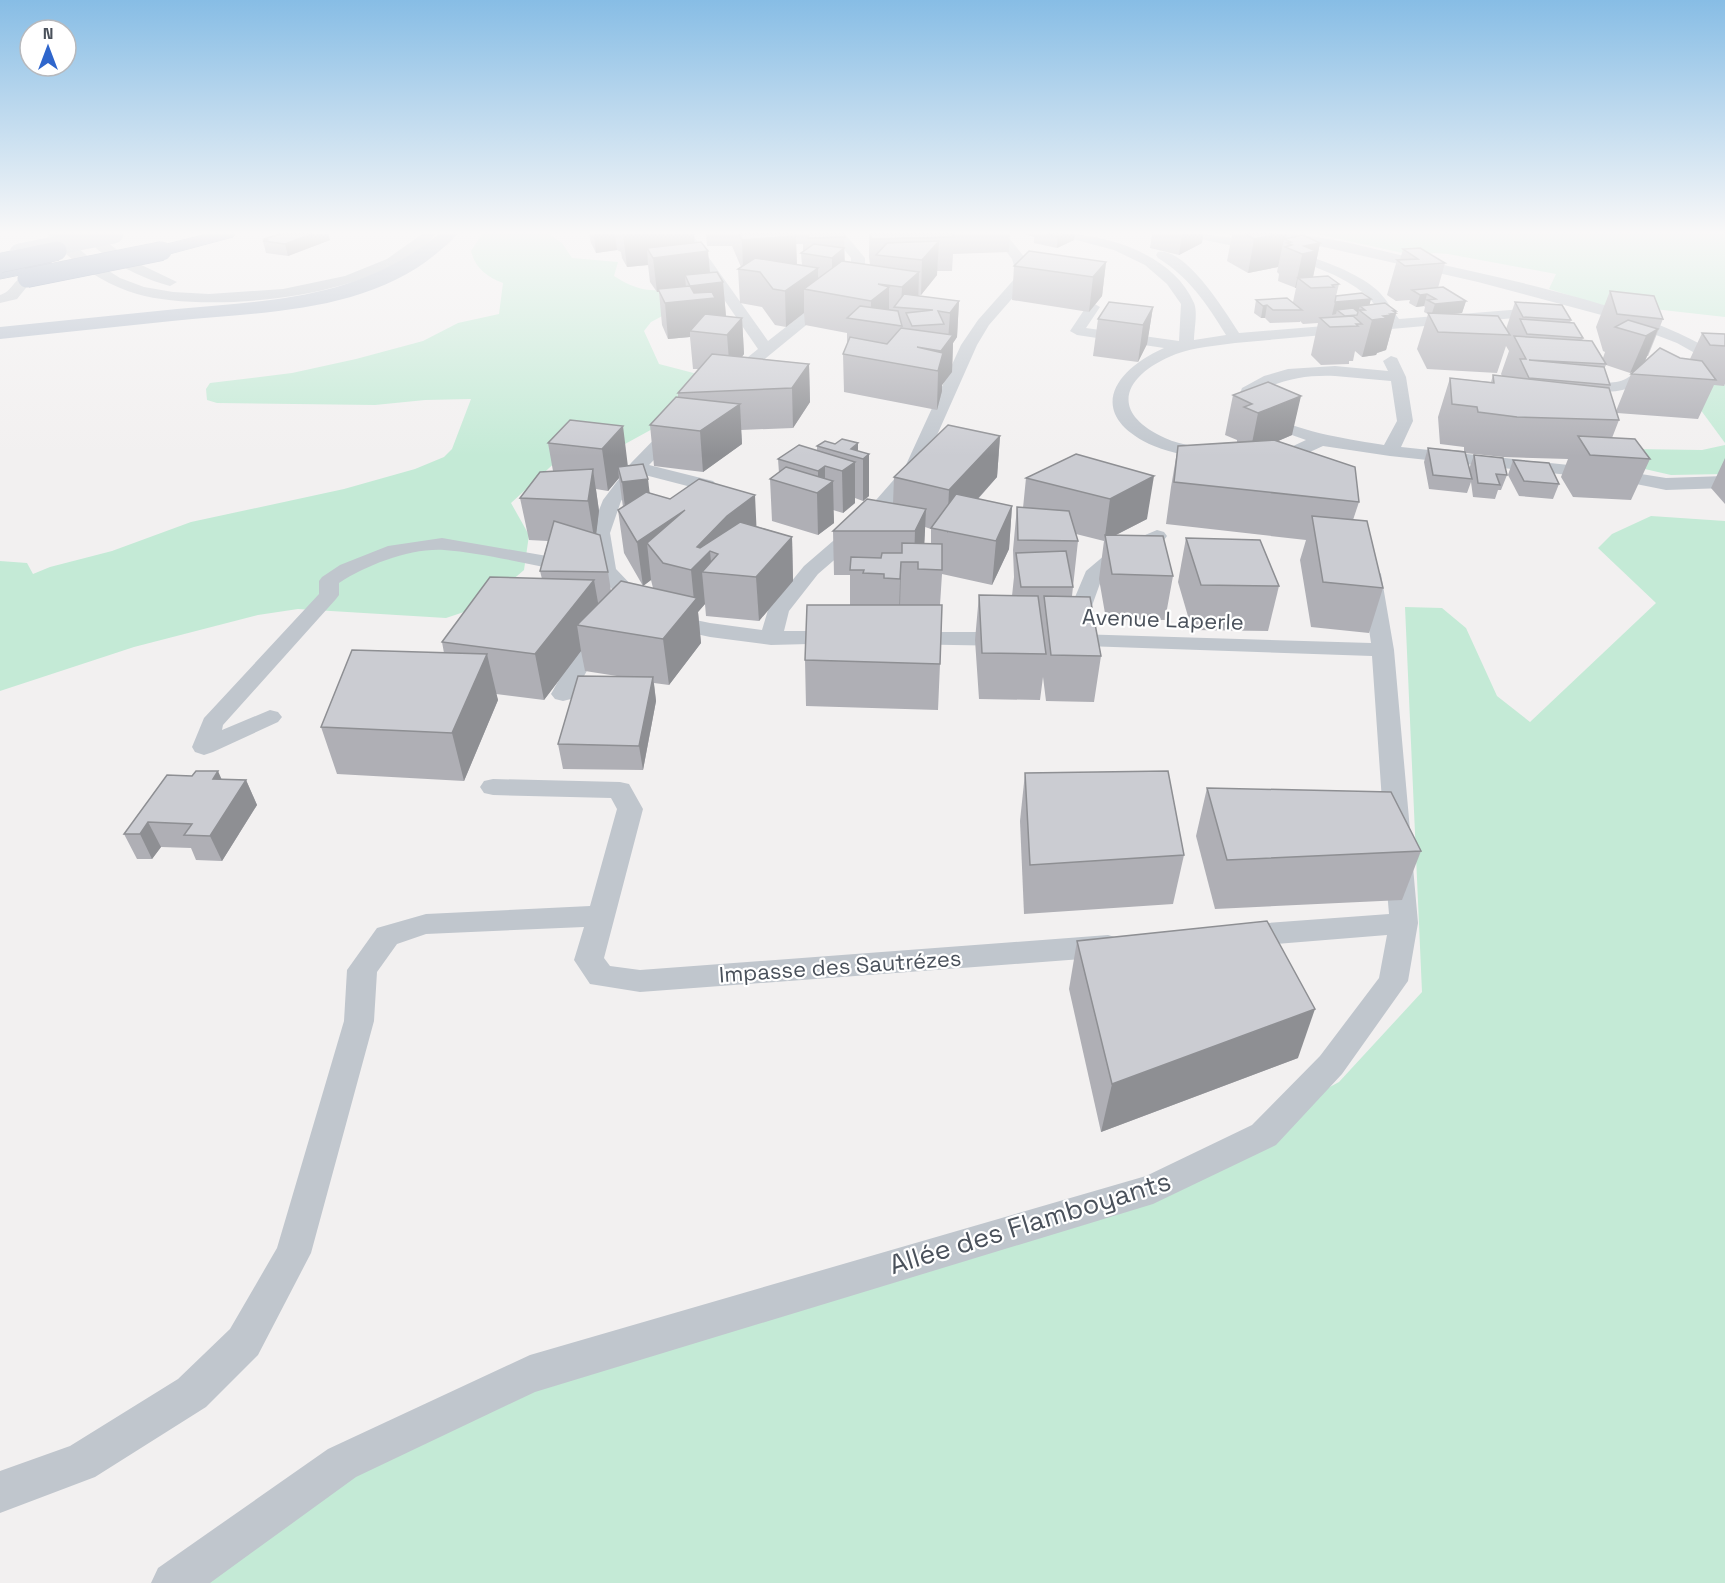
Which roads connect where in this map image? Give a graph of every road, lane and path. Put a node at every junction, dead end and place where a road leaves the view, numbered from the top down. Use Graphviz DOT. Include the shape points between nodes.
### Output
graph roads {
  1 [pos="253,308"];
  2 [pos="737,308"];
  3 [pos="818,308"];
  4 [pos="996,308"];
  5 [pos="1093,308"];
  6 [pos="1187,308"];
  7 [pos="1215,308"];
  8 [pos="1383,308"];
  9 [pos="1530,308"];
  10 [pos="1596,308"];
  11 [pos="1396,325"];
  12 [pos="0,333"];
  13 [pos="1235,338"];
  14 [pos="1725,347"];
  15 [pos="766,349"];
  16 [pos="1703,350"];
  17 [pos="1173,351"];
  18 [pos="1391,361"];
  19 [pos="1725,365"];
  20 [pos="1398,377"];
  21 [pos="1592,388"];
  22 [pos="711,394"];
  23 [pos="693,409"];
  24 [pos="1321,440"];
  25 [pos="1390,451"];
  26 [pos="1263,466"];
  27 [pos="637,467"];
  28 [pos="1306,479"];
  29 [pos="1725,482"];
  30 [pos="688,510"];
  31 [pos="1157,536"];
  32 [pos="1367,550"];
  33 [pos="606,571"];
  34 [pos="638,605"];
  35 [pos="771,638"];
  36 [pos="854,638"];
  37 [pos="890,639"];
  38 [pos="1069,640"];
  39 [pos="1383,650"];
  40 [pos="563,694"];
  41 [pos="270,717"];
  42 [pos="493,787"];
  43 [pos="601,916"];
  44 [pos="1404,923"];
  45 [pos="1213,938"];
  46 [pos="1130,944"];
  47 [pos="0,1492"];
  48 [pos="173,1583"];
  1 -- 12 [label="main road"];
  2 -- 15 [label="street"];
  3 -- 15 [label="street"];
  4 -- 35 [label="street" via="969,345 913,469 869,520 811,570 779,610"];
  5 -- 17 [label="street" via="1077,331"];
  6 -- 17 [label="street"];
  7 -- 13 [label="street"];
  8 -- 11 [label="street"];
  9 -- 11 [label="street" via="1541,315"];
  10 -- 16 [label="street" via="1630,317"];
  11 -- 13 [label="street"];
  13 -- 17 [label="street"];
  14 -- 16 [label="street"];
  15 -- 22 [label="street"];
  16 -- 19 [label="street"];
  16 -- 21 [label="street" via="1670,357 1624,386"];
  17 -- 26 [label="street" via="1127,380 1119,394 1121,411 1133,426 1160,443"];
  18 -- 20 [label="street"];
  20 -- 24 [label="street" via="1311,372 1273,378 1248,391 1244,403 1256,416"];
  20 -- 25 [label="street" via="1405,421"];
  23 -- 27 [label="street"];
  24 -- 25 [label="street"];
  24 -- 26 [label="street"];
  25 -- 29 [label="street" via="1615,469 1666,484"];
  26 -- 28 [label="street"];
  27 -- 30 [label="street" via="711,488 707,496"];
  27 -- 33 [label="street" via="612,500 600,532"];
  31 -- 38 [label="street" via="1119,554 1093,575"];
  32 -- 39 [label="street, Allée des Flamboyants"];
  33 -- 34 [label="street"];
  33 -- 41 [label="street" via="442,544 395,550 347,569 329,581 328,595 212,723 204,747"];
  34 -- 35 [label="street" via="650,617"];
  34 -- 40 [label="street" via="584,657"];
  35 -- 36 [label="street"];
  37 -- 38 [label="street, Avenue Laperle"];
  38 -- 39 [label="street, Avenue Laperle"];
  39 -- 44 [label="street, Allée des Flamboyants"];
  42 -- 43 [label="street, Impasse des Sautrézes" via="620,790 630,809"];
  43 -- 46 [label="street, Impasse des Sautrézes" via="589,960 601,976 640,981"];
  43 -- 47 [label="street" via="426,924 387,936 362,970 359,1021 293,1253 244,1342 192,1394 81,1463"];
  44 -- 45 [label="street"];
  44 -- 48 [label="street, Allée des Flamboyants" via="1393,981 1331,1065 1264,1135 1153,1189 530,1374 342,1463"];
}
